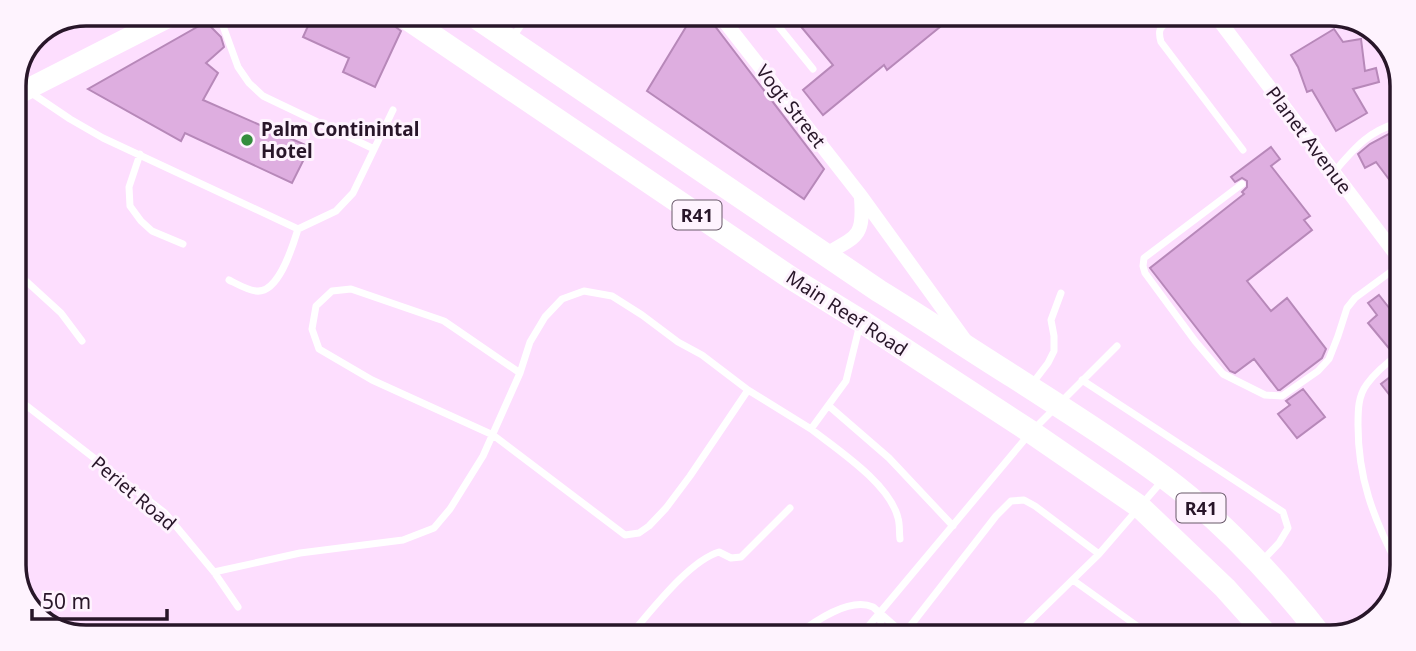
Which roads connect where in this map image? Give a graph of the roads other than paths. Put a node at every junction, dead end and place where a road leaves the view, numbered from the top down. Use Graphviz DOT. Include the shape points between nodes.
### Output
graph roads {
  1 [pos="151,26"];
  2 [pos="223,26"];
  3 [pos="418,26"];
  4 [pos="489,26"];
  5 [pos="520,26"];
  6 [pos="728,26"];
  7 [pos="778,26"];
  8 [pos="1161,26"];
  9 [pos="1223,26"];
  10 [pos="510,40"];
  11 [pos="813,69"];
  12 [pos="26,90"];
  13 [pos="26,96"];
  14 [pos="393,110"];
  15 [pos="1390,125"];
  16 [pos="374,149"];
  17 [pos="1243,150"];
  18 [pos="140,155"];
  19 [pos="1334,172"];
  20 [pos="1242,184"];
  21 [pos="861,196"];
  22 [pos="299,229"];
  23 [pos="184,244"];
  24 [pos="1390,249"];
  25 [pos="826,254"];
  26 [pos="1390,271"];
  27 [pos="26,281"];
  28 [pos="229,281"];
  29 [pos="879,291"];
  30 [pos="1061,293"];
  31 [pos="861,321"];
  32 [pos="82,341"];
  33 [pos="1117,346"];
  34 [pos="974,352"];
  35 [pos="1390,362"];
  36 [pos="520,373"];
  37 [pos="1082,380"];
  38 [pos="1029,387"];
  39 [pos="748,390"];
  40 [pos="26,405"];
  41 [pos="1057,405"];
  42 [pos="829,406"];
  43 [pos="811,429"];
  44 [pos="1031,432"];
  45 [pos="493,435"];
  46 [pos="1165,478"];
  47 [pos="1140,507"];
  48 [pos="790,508"];
  49 [pos="953,527"];
  50 [pos="900,539"];
  51 [pos="1390,550"];
  52 [pos="1099,554"];
  53 [pos="1260,563"];
  54 [pos="214,572"];
  55 [pos="1073,580"];
  56 [pos="238,607"];
  57 [pos="880,613"];
  58 [pos="639,625"];
  59 [pos="810,625"];
  60 [pos="870,625"];
  61 [pos="881,625"];
  62 [pos="894,625"];
  63 [pos="911,625"];
  64 [pos="1026,625"];
  65 [pos="1136,625"];
  66 [pos="1258,625"];
  67 [pos="1313,625"];
  1 -- 12 [label="main road"];
  2 -- 16 [label="lane" via="238,67 263,96"];
  3 -- 31 [label="main road, Main Reef Road / R41"];
  4 -- 10 [label="main road, Main Reef Road / R41"];
  5 -- 10 [label="lane"];
  6 -- 21 [label="street, Vogt Street"];
  7 -- 11 [label="lane"];
  8 -- 17 [label="lane" via="1161,42"];
  9 -- 19 [label="street, Planet Avenue"];
  10 -- 25 [label="main road, Main Reef Road / R41"];
  13 -- 18 [label="lane"];
  14 -- 16 [label="lane"];
  15 -- 19 [label="lane" via="1357,144"];
  16 -- 22 [label="lane" via="353,193 336,211"];
  18 -- 22 [label="lane"];
  18 -- 23 [label="lane" via="129,187 130,206 152,231"];
  19 -- 24 [label="street, Planet Avenue"];
  20 -- 26 [label="lane" via="1144,258 1143,266 1223,374 1265,395 1282,396 1329,359 1346,308"];
  21 -- 25 [label="street" via="859,232"];
  21 -- 34 [label="street, Vogt Street"];
  22 -- 28 [label="lane" via="282,271 267,288 259,292"];
  25 -- 29 [label="main road, Main Reef Road / R41"];
  27 -- 32 [label="lane" via="61,313"];
  29 -- 31 [label="main road"];
  29 -- 34 [label="main road, Main Reef Road / R41"];
  30 -- 38 [label="lane" via="1051,320 1054,351"];
  31 -- 42 [label="lane" via="846,380"];
  31 -- 44 [label="main road, Main Reef Road / R41"];
  33 -- 37 [label="lane"];
  34 -- 38 [label="main road, Main Reef Road / R41"];
  35 -- 51 [label="lane" via="1366,384 1358,405 1358,442 1364,485"];
  36 -- 39 [label="lane" via="530,342 545,317 562,299 584,291 612,296"];
  36 -- 45 [label="lane"];
  36 -- 45 [label="lane" via="444,321 351,289 332,291 316,306 312,329 319,349 372,380"];
  37 -- 41 [label="lane"];
  37 -- 53 [label="lane" via="1283,512 1288,528"];
  38 -- 41 [label="main road, Main Reef Road / R41"];
  39 -- 43 [label="lane"];
  39 -- 45 [label="lane" via="666,508 639,533 625,535"];
  40 -- 54 [label="lane, Periet Road" via="164,513"];
  41 -- 44 [label="lane"];
  41 -- 46 [label="main road, Main Reef Road / R41"];
  42 -- 43 [label="lane"];
  42 -- 49 [label="lane" via="890,458"];
  43 -- 50 [label="lane" via="880,486 898,517"];
  44 -- 47 [label="main road, Main Reef Road / R41"];
  44 -- 49 [label="lane"];
  45 -- 54 [label="lane" via="450,509 433,528 403,540 300,553"];
  46 -- 47 [label="lane"];
  46 -- 53 [label="main road, Main Reef Road / R41"];
  47 -- 52 [label="lane"];
  47 -- 66 [label="main road, Main Reef Road / R41"];
  48 -- 58 [label="lane" via="741,557 719,552 710,555 678,580"];
  49 -- 57 [label="lane"];
  52 -- 55 [label="lane"];
  52 -- 63 [label="lane" via="1035,506 1024,500 1011,501"];
  53 -- 67 [label="main road, Main Reef Road / R41"];
  54 -- 56 [label="lane, Periet Road"];
  55 -- 64 [label="lane"];
  55 -- 65 [label="lane"];
  57 -- 59 [label="lane" via="858,604"];
  57 -- 60 [label="lane"];
  57 -- 61 [label="lane"];
  57 -- 62 [label="lane"];
}
